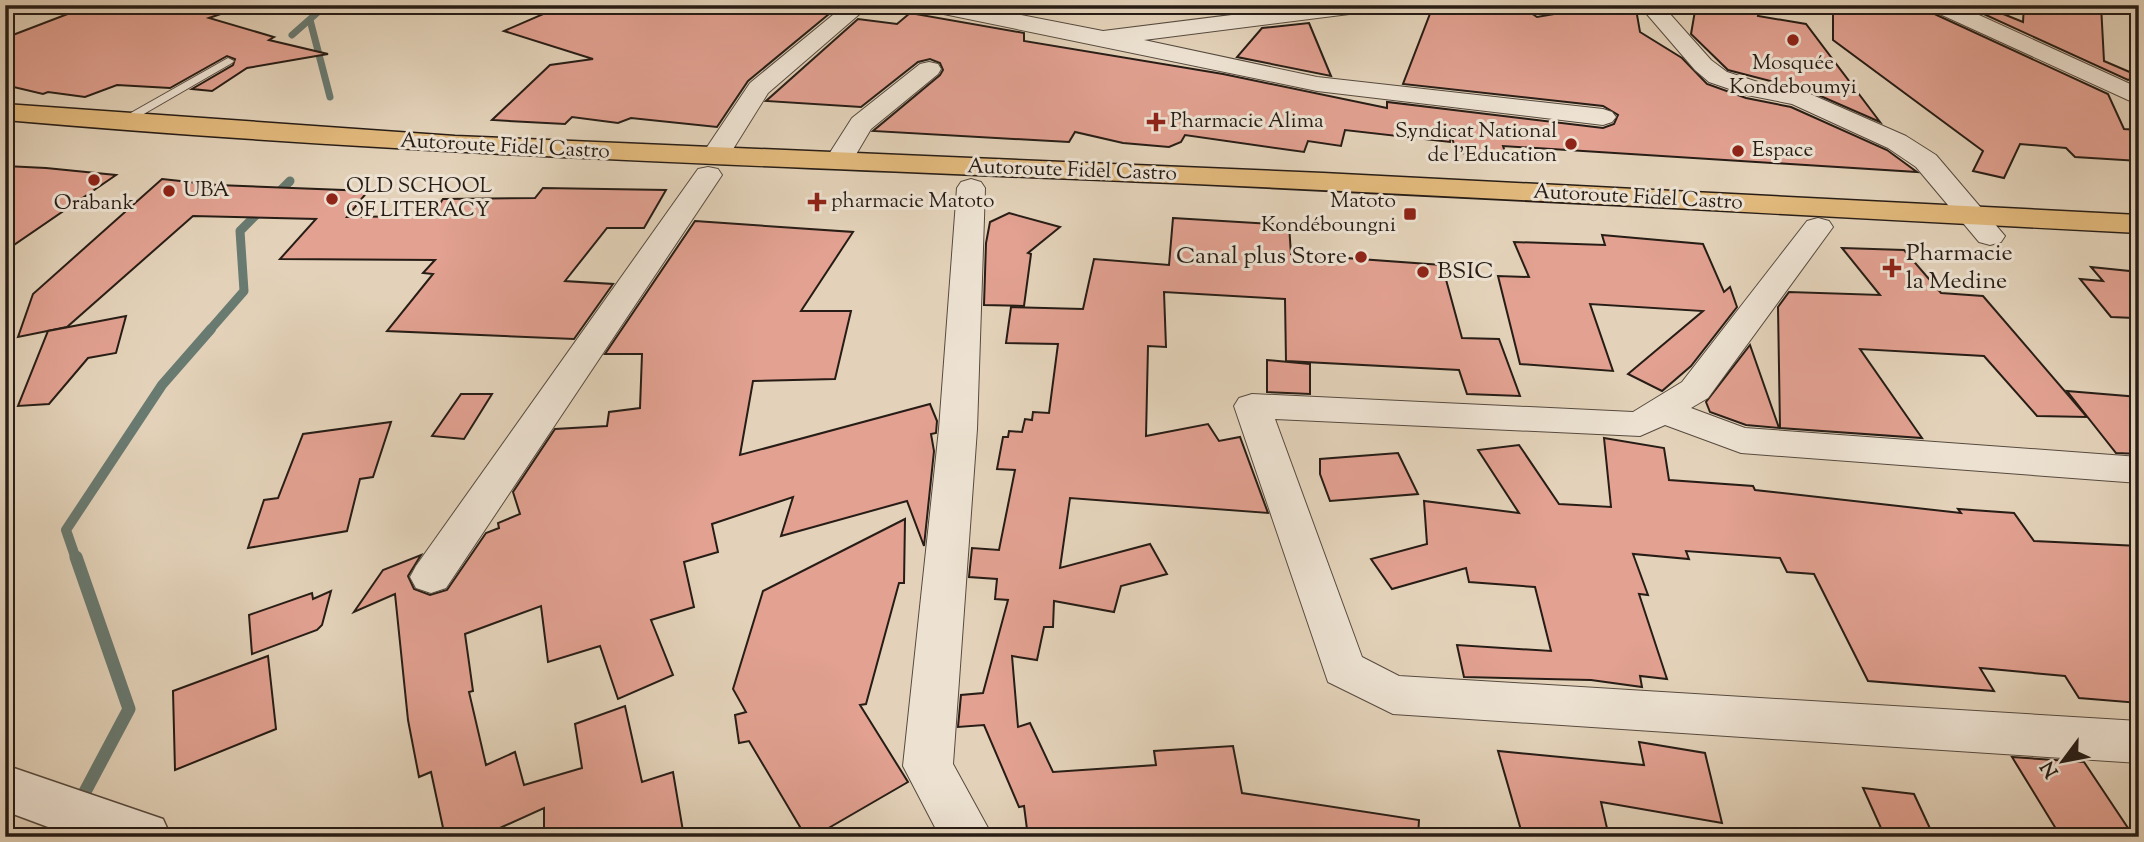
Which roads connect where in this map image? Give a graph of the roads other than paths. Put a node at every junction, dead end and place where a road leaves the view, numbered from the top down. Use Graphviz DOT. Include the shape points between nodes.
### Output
graph roads {
  1 [pos="859,5"];
  2 [pos="934,5"];
  3 [pos="1365,5"];
  4 [pos="1650,5"];
  5 [pos="1939,5"];
  6 [pos="1103,38"];
  7 [pos="228,61"];
  8 [pos="929,69"];
  9 [pos="2139,98"];
  10 [pos="5,112"];
  11 [pos="1603,117"];
  12 [pos="119,123"];
  13 [pos="5,136"];
  14 [pos="838,162"];
  15 [pos="711,166"];
  16 [pos="971,188"];
  17 [pos="1969,215"];
  18 [pos="2139,224"];
  19 [pos="1818,227"];
  20 [pos="1990,236"];
  21 [pos="2139,244"];
  22 [pos="1661,411"];
  23 [pos="2139,470"];
  24 [pos="431,577"];
  25 [pos="2139,742"];
  26 [pos="27,796"];
  27 [pos="120,829"];
  28 [pos="967,837"];
  1 -- 15 [label="street" via="759,88"];
  2 -- 6 [label="street"];
  3 -- 6 [label="street"];
  4 -- 17 [label="street" via="1718,76 1756,90 1799,98 1926,160"];
  5 -- 9 [label="street"];
  6 -- 11 [label="street" via="1317,84"];
  7 -- 12 [label="lane"];
  8 -- 14 [label="street" via="862,124"];
  10 -- 12 [label="highway, Autoroute Fidel Castro"];
  12 -- 15 [label="highway, Autoroute Fidel Castro"];
  13 -- 15 [label="highway, Autoroute Fidel Castro"];
  14 -- 15 [label="highway, Autoroute Fidel Castro"];
  14 -- 17 [label="highway, Autoroute Fidel Castro"];
  15 -- 16 [label="highway, Autoroute Fidel Castro"];
  15 -- 24 [label="street"];
  16 -- 19 [label="highway, Autoroute Fidel Castro"];
  16 -- 28 [label="street" via="958,429 928,766"];
  17 -- 18 [label="highway, Autoroute Fidel Castro"];
  17 -- 20 [label="street"];
  19 -- 20 [label="highway, Autoroute Fidel Castro"];
  19 -- 22 [label="street" via="1695,390"];
  20 -- 21 [label="highway, Autoroute Fidel Castro"];
  22 -- 23 [label="street" via="1741,440"];
  22 -- 25 [label="street" via="1640,424 1252,406 1344,669 1393,695"];
  26 -- 27 [label="street"];
}
